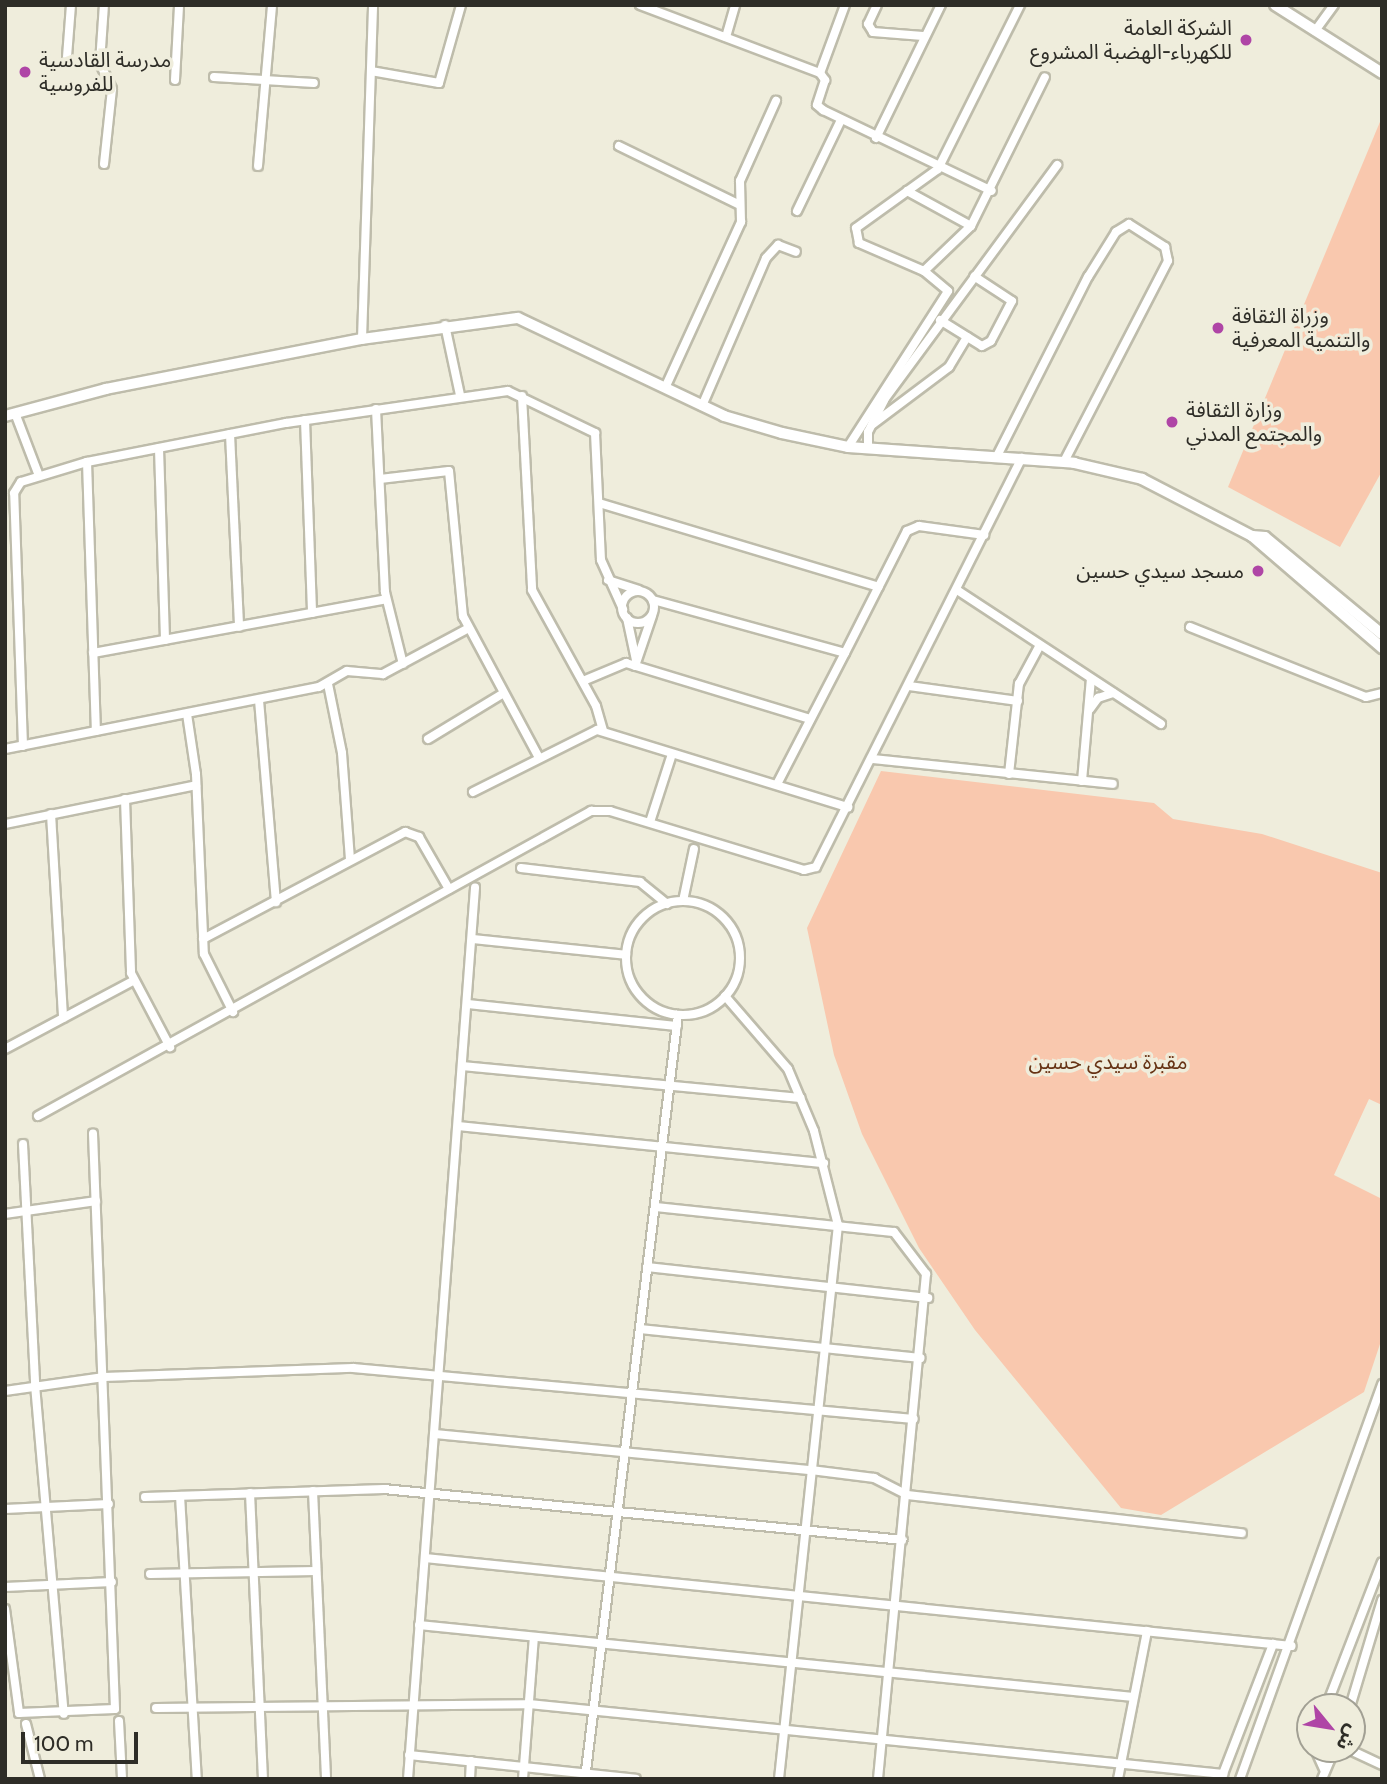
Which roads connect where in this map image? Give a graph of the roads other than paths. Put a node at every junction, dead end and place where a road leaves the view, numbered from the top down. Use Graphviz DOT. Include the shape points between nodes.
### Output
graph roads {
  1 [pos="71,5"];
  2 [pos="104,5"];
  3 [pos="179,5"];
  4 [pos="272,5"];
  5 [pos="373,5"];
  6 [pos="461,5"];
  7 [pos="640,5"];
  8 [pos="735,5"];
  9 [pos="845,5"];
  10 [pos="877,5"];
  11 [pos="942,5"];
  12 [pos="1020,5"];
  13 [pos="1275,5"];
  14 [pos="1334,5"];
  15 [pos="1315,31"];
  16 [pos="923,36"];
  17 [pos="726,37"];
  18 [pos="67,57"];
  19 [pos="371,71"];
  20 [pos="1382,72"];
  21 [pos="820,73"];
  22 [pos="214,77"];
  23 [pos="1045,77"];
  24 [pos="175,80"];
  25 [pos="268,82"];
  26 [pos="314,83"];
  27 [pos="776,101"];
  28 [pos="841,120"];
  29 [pos="876,138"];
  30 [pos="619,146"];
  31 [pos="104,164"];
  32 [pos="1057,165"];
  33 [pos="258,166"];
  34 [pos="938,169"];
  35 [pos="907,191"];
  36 [pos="992,191"];
  37 [pos="738,204"];
  38 [pos="797,211"];
  39 [pos="971,226"];
  40 [pos="796,252"];
  41 [pos="924,271"];
  42 [pos="974,276"];
  43 [pos="940,320"];
  44 [pos="445,325"];
  45 [pos="967,337"];
  46 [pos="362,339"];
  47 [pos="665,388"];
  48 [pos="460,395"];
  49 [pos="522,396"];
  50 [pos="702,406"];
  51 [pos="376,409"];
  52 [pos="10,414"];
  53 [pos="305,420"];
  54 [pos="870,426"];
  55 [pos="230,434"];
  56 [pos="848,447"];
  57 [pos="159,448"];
  58 [pos="868,449"];
  59 [pos="997,456"];
  60 [pos="1022,458"];
  61 [pos="87,462"];
  62 [pos="1064,462"];
  63 [pos="39,476"];
  64 [pos="380,479"];
  65 [pos="599,503"];
  66 [pos="984,535"];
  67 [pos="1251,536"];
  68 [pos="608,580"];
  69 [pos="879,587"];
  70 [pos="957,590"];
  71 [pos="642,591"];
  72 [pos="386,600"];
  73 [pos="653,600"];
  74 [pos="312,613"];
  75 [pos="625,613"];
  76 [pos="652,614"];
  77 [pos="239,627"];
  78 [pos="1190,627"];
  79 [pos="467,629"];
  80 [pos="1382,634"];
  81 [pos="165,640"];
  82 [pos="1040,645"];
  83 [pos="1382,648"];
  84 [pos="93,653"];
  85 [pos="845,653"];
  86 [pos="403,664"];
  87 [pos="635,666"];
  88 [pos="1091,678"];
  89 [pos="583,681"];
  90 [pos="328,684"];
  91 [pos="909,686"];
  92 [pos="1382,693"];
  93 [pos="502,694"];
  94 [pos="1113,694"];
  95 [pos="259,700"];
  96 [pos="1018,701"];
  97 [pos="1090,709"];
  98 [pos="187,714"];
  99 [pos="810,719"];
  100 [pos="1161,724"];
  101 [pos="96,731"];
  102 [pos="603,732"];
  103 [pos="428,739"];
  104 [pos="23,746"];
  105 [pos="5,749"];
  106 [pos="672,754"];
  107 [pos="538,756"];
  108 [pos="872,759"];
  109 [pos="1009,774"];
  110 [pos="1082,781"];
  111 [pos="1112,784"];
  112 [pos="196,785"];
  113 [pos="777,785"];
  114 [pos="473,792"];
  115 [pos="125,799"];
  116 [pos="848,807"];
  117 [pos="51,814"];
  118 [pos="650,822"];
  119 [pos="5,824"];
  120 [pos="694,849"];
  121 [pos="350,860"];
  122 [pos="521,868"];
  123 [pos="475,888"];
  124 [pos="449,889"];
  125 [pos="682,901"];
  126 [pos="276,902"];
  127 [pos="667,904"];
  128 [pos="203,939"];
  129 [pos="472,939"];
  130 [pos="626,955"];
  131 [pos="134,981"];
  132 [pos="725,996"];
  133 [pos="467,1004"];
  134 [pos="233,1012"];
  135 [pos="678,1015"];
  136 [pos="63,1018"];
  137 [pos="677,1027"];
  138 [pos="170,1047"];
  139 [pos="5,1049"];
  140 [pos="463,1066"];
  141 [pos="669,1086"];
  142 [pos="800,1098"];
  143 [pos="38,1116"];
  144 [pos="458,1126"];
  145 [pos="93,1133"];
  146 [pos="23,1144"];
  147 [pos="662,1147"];
  148 [pos="824,1163"];
  149 [pos="96,1201"];
  150 [pos="655,1207"];
  151 [pos="27,1209"];
  152 [pos="5,1214"];
  153 [pos="838,1225"];
  154 [pos="647,1266"];
  155 [pos="833,1286"];
  156 [pos="928,1298"];
  157 [pos="640,1329"];
  158 [pos="826,1348"];
  159 [pos="921,1358"];
  160 [pos="441,1374"];
  161 [pos="104,1377"];
  162 [pos="1382,1384"];
  163 [pos="34,1385"];
  164 [pos="632,1389"];
  165 [pos="5,1391"];
  166 [pos="819,1409"];
  167 [pos="914,1419"];
  168 [pos="435,1434"];
  169 [pos="625,1452"];
  170 [pos="811,1470"];
  171 [pos="313,1491"];
  172 [pos="250,1493"];
  173 [pos="430,1494"];
  174 [pos="907,1495"];
  175 [pos="180,1496"];
  176 [pos="145,1497"];
  177 [pos="109,1504"];
  178 [pos="47,1507"];
  179 [pos="5,1509"];
  180 [pos="617,1512"];
  181 [pos="804,1531"];
  182 [pos="1242,1533"];
  183 [pos="903,1540"];
  184 [pos="425,1558"];
  185 [pos="1382,1562"];
  186 [pos="316,1571"];
  187 [pos="252,1572"];
  188 [pos="150,1574"];
  189 [pos="184,1574"];
  190 [pos="610,1576"];
  191 [pos="112,1583"];
  192 [pos="53,1585"];
  193 [pos="5,1587"];
  194 [pos="799,1595"];
  195 [pos="1382,1600"];
  196 [pos="897,1605"];
  197 [pos="5,1609"];
  198 [pos="419,1625"];
  199 [pos="1147,1631"];
  200 [pos="534,1637"];
  201 [pos="601,1643"];
  202 [pos="1273,1644"];
  203 [pos="1292,1646"];
  204 [pos="792,1661"];
  205 [pos="890,1672"];
  206 [pos="1331,1693"];
  207 [pos="1354,1693"];
  208 [pos="1133,1697"];
  209 [pos="529,1704"];
  210 [pos="322,1705"];
  211 [pos="413,1705"];
  212 [pos="259,1706"];
  213 [pos="193,1707"];
  214 [pos="156,1708"];
  215 [pos="593,1708"];
  216 [pos="64,1714"];
  217 [pos="119,1721"];
  218 [pos="26,1724"];
  219 [pos="786,1727"];
  220 [pos="883,1737"];
  221 [pos="1232,1754"];
  222 [pos="409,1755"];
  223 [pos="1249,1756"];
  224 [pos="1366,1757"];
  225 [pos="1121,1760"];
  226 [pos="471,1761"];
  227 [pos="1382,1765"];
  228 [pos="524,1766"];
  229 [pos="585,1776"];
  230 [pos="1222,1776"];
  231 [pos="40,1779"];
  232 [pos="122,1779"];
  233 [pos="197,1779"];
  234 [pos="263,1779"];
  235 [pos="326,1779"];
  236 [pos="408,1779"];
  237 [pos="470,1779"];
  238 [pos="523,1779"];
  239 [pos="636,1779"];
  240 [pos="779,1779"];
  241 [pos="878,1779"];
  242 [pos="1118,1779"];
  243 [pos="1240,1779"];
  1 -- 18 [label="street"];
  2 -- 31 [label="street" via="100,63 111,89"];
  3 -- 24 [label="street"];
  4 -- 25 [label="street"];
  5 -- 19 [label="street"];
  6 -- 19 [label="street" via="439,83"];
  7 -- 17 [label="street"];
  8 -- 17 [label="street"];
  9 -- 21 [label="street"];
  10 -- 16 [label="street" via="869,29"];
  11 -- 16 [label="street"];
  12 -- 34 [label="street"];
  13 -- 15 [label="street"];
  14 -- 15 [label="street"];
  15 -- 20 [label="street"];
  16 -- 29 [label="street"];
  17 -- 21 [label="street"];
  19 -- 46 [label="street"];
  21 -- 28 [label="street" via="825,80 817,105"];
  22 -- 25 [label="street"];
  23 -- 36 [label="street"];
  25 -- 26 [label="street"];
  25 -- 33 [label="street"];
  27 -- 37 [label="street" via="740,181"];
  28 -- 29 [label="street"];
  28 -- 38 [label="street"];
  29 -- 34 [label="street"];
  30 -- 37 [label="street"];
  32 -- 42 [label="street"];
  34 -- 35 [label="street"];
  34 -- 36 [label="street"];
  35 -- 39 [label="street"];
  35 -- 41 [label="street" via="853,235"];
  36 -- 39 [label="street"];
  37 -- 47 [label="street" via="741,222"];
  39 -- 41 [label="street"];
  40 -- 50 [label="street" via="778,245 766,258"];
  41 -- 56 [label="street" via="948,291"];
  42 -- 43 [label="street"];
  42 -- 45 [label="street" via="1007,296 1011,308 987,345"];
  43 -- 45 [label="street"];
  43 -- 54 [label="street"];
  44 -- 46 [label="street"];
  44 -- 47 [label="street" via="532,321"];
  44 -- 48 [label="street"];
  45 -- 54 [label="street" via="949,367"];
  46 -- 52 [label="street"];
  47 -- 50 [label="street"];
  48 -- 49 [label="street"];
  48 -- 51 [label="street"];
  49 -- 65 [label="street" via="595,433"];
  49 -- 89 [label="street" via="530,579"];
  50 -- 56 [label="street" via="748,425"];
  51 -- 53 [label="street"];
  51 -- 64 [label="street"];
  52 -- 63 [label="street"];
  53 -- 55 [label="street"];
  53 -- 74 [label="street"];
  54 -- 58 [label="street"];
  55 -- 57 [label="street"];
  55 -- 77 [label="street"];
  56 -- 58 [label="street"];
  57 -- 61 [label="street"];
  57 -- 81 [label="street"];
  58 -- 59 [label="street"];
  59 -- 60 [label="street"];
  59 -- 62 [label="street" via="1088,277 1116,232 1129,224 1166,247 1168,261"];
  60 -- 62 [label="street"];
  60 -- 66 [label="street"];
  61 -- 63 [label="street"];
  61 -- 84 [label="street"];
  62 -- 67 [label="street" via="1143,479"];
  63 -- 104 [label="street" via="14,492"];
  64 -- 72 [label="street"];
  64 -- 79 [label="street" via="449,471 456,575"];
  65 -- 68 [label="street"];
  65 -- 69 [label="street"];
  66 -- 69 [label="street" via="911,528"];
  66 -- 70 [label="street"];
  67 -- 80 [label="street" via="1265,537"];
  67 -- 83 [label="street"];
  68 -- 71 [label="street"];
  68 -- 75 [label="street"];
  69 -- 85 [label="street"];
  70 -- 82 [label="street"];
  70 -- 91 [label="street"];
  71 -- 73 [label="street"];
  71 -- 75 [label="street" via="628,595"];
  72 -- 74 [label="street"];
  72 -- 86 [label="street"];
  73 -- 76 [label="street"];
  73 -- 85 [label="street"];
  74 -- 77 [label="street"];
  75 -- 76 [label="street" via="640,622"];
  75 -- 87 [label="street" via="636,640"];
  76 -- 87 [label="street"];
  77 -- 81 [label="street"];
  78 -- 92 [label="street" via="1366,697"];
  79 -- 86 [label="street"];
  79 -- 93 [label="street"];
  81 -- 84 [label="street"];
  82 -- 88 [label="street"];
  82 -- 96 [label="street" via="1021,674"];
  84 -- 101 [label="street"];
  85 -- 99 [label="street"];
  86 -- 90 [label="street" via="378,675 347,671"];
  87 -- 89 [label="street" via="617,663"];
  87 -- 99 [label="street"];
  88 -- 94 [label="street"];
  88 -- 97 [label="street"];
  89 -- 102 [label="street"];
  90 -- 95 [label="street"];
  90 -- 121 [label="street" via="342,753"];
  91 -- 96 [label="street"];
  91 -- 108 [label="street"];
  93 -- 103 [label="street"];
  93 -- 107 [label="street"];
  94 -- 97 [label="street" via="1098,698"];
  94 -- 100 [label="street"];
  95 -- 98 [label="street"];
  95 -- 126 [label="street"];
  96 -- 109 [label="street"];
  97 -- 110 [label="street"];
  98 -- 101 [label="street"];
  98 -- 112 [label="street"];
  99 -- 113 [label="street"];
  101 -- 104 [label="street"];
  102 -- 106 [label="street"];
  102 -- 107 [label="street" via="586,731"];
  104 -- 105 [label="street"];
  106 -- 113 [label="street"];
  106 -- 118 [label="street"];
  107 -- 114 [label="street"];
  108 -- 109 [label="street"];
  108 -- 116 [label="street"];
  109 -- 110 [label="street"];
  110 -- 111 [label="street"];
  112 -- 115 [label="street"];
  112 -- 128 [label="street"];
  113 -- 116 [label="street"];
  115 -- 117 [label="street"];
  115 -- 131 [label="street"];
  116 -- 118 [label="street" via="821,862 807,870"];
  117 -- 119 [label="street"];
  117 -- 136 [label="street"];
  118 -- 124 [label="street" via="591,811"];
  120 -- 125 [label="street"];
  121 -- 124 [label="street" via="410,832"];
  121 -- 126 [label="street"];
  122 -- 127 [label="street" via="640,882"];
  123 -- 129 [label="street"];
  124 -- 134 [label="street"];
  125 -- 127 [label="street"];
  125 -- 132 [label="street" via="712,909 737,940 739,970"];
  126 -- 128 [label="street"];
  127 -- 130 [label="street" via="642,919"];
  128 -- 134 [label="street" via="208,966"];
  129 -- 130 [label="street"];
  129 -- 133 [label="street"];
  130 -- 135 [label="street" via="640,996"];
  131 -- 136 [label="street"];
  131 -- 138 [label="street"];
  132 -- 135 [label="street" via="704,1012"];
  132 -- 142 [label="street" via="777,1050"];
  133 -- 137 [label="street"];
  133 -- 140 [label="street"];
  134 -- 138 [label="street"];
  135 -- 137 [label="street"];
  136 -- 139 [label="street"];
  137 -- 141 [label="street"];
  138 -- 143 [label="street"];
  140 -- 141 [label="street"];
  140 -- 144 [label="street"];
  141 -- 142 [label="street"];
  141 -- 147 [label="street"];
  142 -- 148 [label="street"];
  144 -- 147 [label="street"];
  144 -- 160 [label="street"];
  145 -- 149 [label="street"];
  146 -- 151 [label="street"];
  147 -- 148 [label="street"];
  147 -- 150 [label="street"];
  148 -- 153 [label="street"];
  149 -- 151 [label="street"];
  149 -- 161 [label="street"];
  150 -- 153 [label="street"];
  150 -- 154 [label="street"];
  151 -- 152 [label="street"];
  151 -- 163 [label="street"];
  153 -- 155 [label="street"];
  153 -- 156 [label="street" via="902,1237 926,1274"];
  154 -- 155 [label="street"];
  154 -- 157 [label="street"];
  155 -- 156 [label="street"];
  155 -- 158 [label="street"];
  156 -- 159 [label="street"];
  157 -- 158 [label="street"];
  157 -- 164 [label="street"];
  158 -- 159 [label="street"];
  158 -- 166 [label="street"];
  159 -- 167 [label="street"];
  160 -- 161 [label="street" via="353,1368"];
  160 -- 164 [label="street"];
  160 -- 168 [label="street"];
  161 -- 163 [label="street"];
  161 -- 177 [label="street"];
  162 -- 203 [label="street"];
  163 -- 165 [label="street"];
  163 -- 178 [label="street"];
  164 -- 166 [label="street"];
  164 -- 169 [label="street"];
  166 -- 167 [label="street"];
  166 -- 170 [label="street"];
  167 -- 174 [label="street"];
  168 -- 169 [label="street"];
  168 -- 173 [label="street"];
  169 -- 170 [label="street"];
  169 -- 180 [label="street"];
  170 -- 174 [label="street" via="874,1478"];
  170 -- 181 [label="street"];
  171 -- 172 [label="street"];
  171 -- 173 [label="street"];
  171 -- 186 [label="street"];
  172 -- 175 [label="street"];
  172 -- 187 [label="street"];
  173 -- 180 [label="street"];
  173 -- 184 [label="street"];
  174 -- 182 [label="street"];
  174 -- 183 [label="street"];
  175 -- 176 [label="street"];
  175 -- 189 [label="street"];
  177 -- 178 [label="street"];
  177 -- 191 [label="street"];
  178 -- 179 [label="street"];
  178 -- 192 [label="street"];
  180 -- 181 [label="street"];
  180 -- 190 [label="street"];
  181 -- 183 [label="street"];
  181 -- 194 [label="street"];
  183 -- 196 [label="street"];
  184 -- 190 [label="street"];
  184 -- 198 [label="street"];
  185 -- 206 [label="street"];
  186 -- 187 [label="street"];
  186 -- 210 [label="street"];
  187 -- 189 [label="street"];
  187 -- 212 [label="street"];
  188 -- 189 [label="street"];
  189 -- 213 [label="street"];
  190 -- 194 [label="street"];
  190 -- 201 [label="street"];
  191 -- 192 [label="street"];
  191 -- 216 [label="street" via="116,1706"];
  192 -- 193 [label="street"];
  192 -- 216 [label="street"];
  194 -- 196 [label="street"];
  194 -- 204 [label="street"];
  195 -- 207 [label="street"];
  196 -- 199 [label="street"];
  196 -- 205 [label="street"];
  197 -- 216 [label="street" via="17,1711 23,1716"];
  198 -- 200 [label="street"];
  198 -- 211 [label="street"];
  199 -- 202 [label="street"];
  199 -- 208 [label="street"];
  200 -- 201 [label="street"];
  200 -- 209 [label="street"];
  201 -- 204 [label="street"];
  201 -- 215 [label="street"];
  202 -- 203 [label="street"];
  202 -- 221 [label="street"];
  203 -- 223 [label="street"];
  204 -- 205 [label="street"];
  204 -- 219 [label="street"];
  205 -- 208 [label="street"];
  205 -- 220 [label="street"];
  208 -- 225 [label="street"];
  209 -- 211 [label="street"];
  209 -- 215 [label="street"];
  209 -- 228 [label="street"];
  210 -- 211 [label="street"];
  210 -- 212 [label="street"];
  210 -- 235 [label="street"];
  211 -- 222 [label="street"];
  212 -- 213 [label="street"];
  212 -- 234 [label="street"];
  213 -- 214 [label="street"];
  213 -- 233 [label="street"];
  215 -- 219 [label="street"];
  215 -- 229 [label="street"];
  217 -- 232 [label="street"];
  218 -- 231 [label="street"];
  219 -- 220 [label="street"];
  219 -- 240 [label="street"];
  220 -- 225 [label="street"];
  220 -- 241 [label="street"];
  221 -- 223 [label="street"];
  221 -- 230 [label="street"];
  222 -- 226 [label="street"];
  222 -- 236 [label="street"];
  223 -- 243 [label="street"];
  224 -- 227 [label="street"];
  225 -- 230 [label="street"];
  225 -- 242 [label="street"];
  226 -- 228 [label="street"];
  226 -- 237 [label="street"];
  228 -- 229 [label="street"];
  228 -- 238 [label="street"];
  229 -- 239 [label="street"];
}
